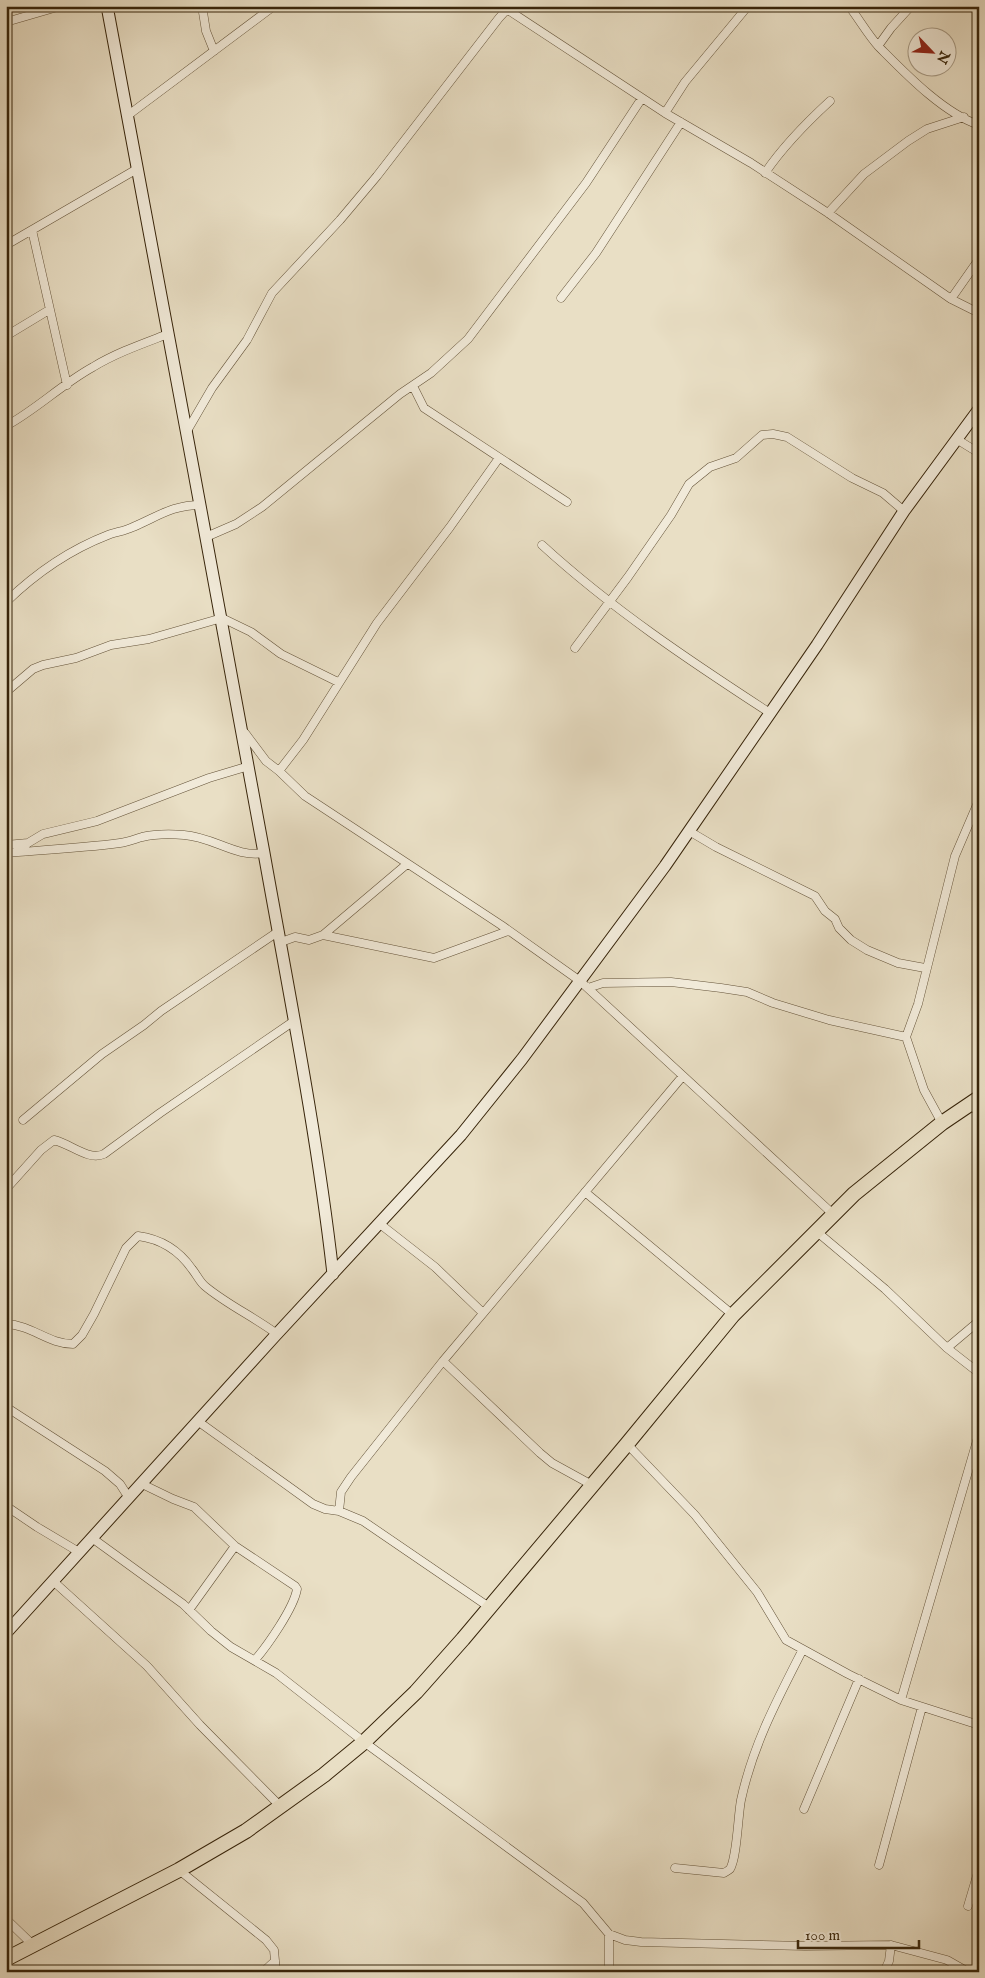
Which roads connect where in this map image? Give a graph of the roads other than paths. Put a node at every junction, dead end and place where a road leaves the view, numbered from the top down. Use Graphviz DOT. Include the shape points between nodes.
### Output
graph roads {
  1 [pos="61,6"];
  2 [pos="107,6"];
  3 [pos="202,6"];
  4 [pos="274,6"];
  5 [pos="742,6"];
  6 [pos="748,6"];
  7 [pos="849,6"];
  8 [pos="911,6"];
  9 [pos="973,6"];
  10 [pos="507,7"];
  11 [pos="979,10"];
  12 [pos="738,18"];
  13 [pos="6,22"];
  14 [pos="878,46"];
  15 [pos="214,51"];
  16 [pos="642,98"];
  17 [pos="830,100"];
  18 [pos="665,113"];
  19 [pos="127,116"];
  20 [pos="964,118"];
  21 [pos="681,122"];
  22 [pos="979,125"];
  23 [pos="137,169"];
  24 [pos="766,173"];
  25 [pos="828,213"];
  26 [pos="32,230"];
  27 [pos="6,244"];
  28 [pos="979,259"];
  29 [pos="561,298"];
  30 [pos="951,299"];
  31 [pos="49,310"];
  32 [pos="979,313"];
  33 [pos="168,334"];
  34 [pos="6,336"];
  35 [pos="67,385"];
  36 [pos="413,386"];
  37 [pos="979,409"];
  38 [pos="6,426"];
  39 [pos="188,431"];
  40 [pos="958,440"];
  41 [pos="979,453"];
  42 [pos="499,458"];
  43 [pos="567,502"];
  44 [pos="201,505"];
  45 [pos="904,511"];
  46 [pos="206,537"];
  47 [pos="542,545"];
  48 [pos="6,602"];
  49 [pos="609,603"];
  50 [pos="222,618"];
  51 [pos="575,648"];
  52 [pos="338,682"];
  53 [pos="6,692"];
  54 [pos="770,713"];
  55 [pos="244,732"];
  56 [pos="249,766"];
  57 [pos="279,771"];
  58 [pos="979,800"];
  59 [pos="689,831"];
  60 [pos="28,843"];
  61 [pos="6,845"];
  62 [pos="16,852"];
  63 [pos="6,853"];
  64 [pos="264,853"];
  65 [pos="407,864"];
  66 [pos="508,930"];
  67 [pos="323,935"];
  68 [pos="280,937"];
  69 [pos="925,968"];
  70 [pos="584,985"];
  71 [pos="294,1021"];
  72 [pos="906,1037"];
  73 [pos="682,1077"];
  74 [pos="976,1105"];
  75 [pos="23,1120"];
  76 [pos="942,1123"];
  77 [pos="6,1188"];
  78 [pos="585,1192"];
  79 [pos="833,1214"];
  80 [pos="380,1224"];
  81 [pos="816,1231"];
  82 [pos="333,1274"];
  83 [pos="483,1313"];
  84 [pos="733,1315"];
  85 [pos="979,1321"];
  86 [pos="6,1324"];
  87 [pos="277,1334"];
  88 [pos="947,1348"];
  89 [pos="443,1362"];
  90 [pos="979,1373"];
  91 [pos="6,1407"];
  92 [pos="199,1422"];
  93 [pos="978,1434"];
  94 [pos="628,1444"];
  95 [pos="142,1484"];
  96 [pos="592,1486"];
  97 [pos="129,1498"];
  98 [pos="6,1506"];
  99 [pos="339,1510"];
  100 [pos="92,1538"];
  101 [pos="235,1546"];
  102 [pos="79,1552"];
  103 [pos="53,1581"];
  104 [pos="489,1607"];
  105 [pos="189,1610"];
  106 [pos="6,1633"];
  107 [pos="802,1651"];
  108 [pos="256,1660"];
  109 [pos="859,1680"];
  110 [pos="901,1700"];
  111 [pos="922,1706"];
  112 [pos="979,1726"];
  113 [pos="364,1742"];
  114 [pos="280,1806"];
  115 [pos="804,1809"];
  116 [pos="879,1865"];
  117 [pos="675,1868"];
  118 [pos="979,1869"];
  119 [pos="180,1870"];
  120 [pos="968,1906"];
  121 [pos="6,1919"];
  122 [pos="609,1934"];
  123 [pos="33,1945"];
  124 [pos="891,1945"];
  125 [pos="6,1959"];
  126 [pos="274,1961"];
  127 [pos="263,1972"];
  128 [pos="276,1972"];
  129 [pos="609,1972"];
  130 [pos="884,1972"];
  131 [pos="968,1972"];
  1 -- 13 [label="street"];
  2 -- 19 [label="main road"];
  3 -- 15 [label="street" via="206,31"];
  4 -- 15 [label="street"];
  5 -- 12 [label="street"];
  6 -- 12 [label="street"];
  7 -- 14 [label="street"];
  8 -- 14 [label="street"];
  9 -- 11 [label="street"];
  10 -- 16 [label="street"];
  10 -- 39 [label="street" via="377,176 272,292 251,333 212,388"];
  12 -- 18 [label="street" via="685,82"];
  14 -- 20 [label="street" via="939,103"];
  15 -- 19 [label="street"];
  16 -- 18 [label="street"];
  16 -- 36 [label="street" via="586,183 473,334"];
  17 -- 24 [label="street" via="782,149"];
  18 -- 21 [label="street"];
  19 -- 23 [label="main road"];
  20 -- 22 [label="street"];
  20 -- 25 [label="street" via="927,129 908,141 864,174"];
  21 -- 24 [label="street"];
  21 -- 29 [label="street" via="596,253"];
  23 -- 26 [label="street"];
  23 -- 33 [label="main road"];
  24 -- 25 [label="street"];
  25 -- 30 [label="street"];
  26 -- 27 [label="street"];
  26 -- 31 [label="street"];
  28 -- 30 [label="street"];
  30 -- 32 [label="street"];
  31 -- 34 [label="street"];
  31 -- 35 [label="street"];
  33 -- 35 [label="street" via="92,367"];
  33 -- 39 [label="main road"];
  35 -- 38 [label="street"];
  36 -- 42 [label="street" via="424,408"];
  36 -- 46 [label="street" via="262,506 236,524"];
  37 -- 40 [label="main road"];
  39 -- 44 [label="main road"];
  40 -- 41 [label="street"];
  40 -- 45 [label="main road"];
  42 -- 43 [label="street"];
  42 -- 52 [label="street" via="377,623"];
  44 -- 46 [label="main road"];
  44 -- 48 [label="street" via="171,509 80,548 49,566"];
  45 -- 49 [label="street" via="883,493 852,478 787,437 762,435 736,458 710,467 689,484"];
  45 -- 54 [label="main road"];
  46 -- 50 [label="main road"];
  47 -- 49 [label="street"];
  49 -- 51 [label="street"];
  49 -- 54 [label="street" via="682,656"];
  50 -- 52 [label="street" via="250,632 281,654"];
  50 -- 53 [label="street" via="43,665"];
  50 -- 55 [label="main road"];
  52 -- 57 [label="street" via="303,740"];
  54 -- 59 [label="main road"];
  55 -- 56 [label="main road"];
  55 -- 57 [label="street" via="266,761"];
  56 -- 60 [label="street" via="97,821 43,834"];
  56 -- 64 [label="main road"];
  57 -- 65 [label="street" via="305,796"];
  58 -- 69 [label="street" via="955,856"];
  59 -- 69 [label="street" via="815,896 842,932 867,950 898,963"];
  59 -- 70 [label="main road"];
  60 -- 61 [label="street"];
  60 -- 62 [label="street"];
  62 -- 63 [label="street"];
  62 -- 64 [label="street" via="184,835 203,837 242,854"];
  64 -- 68 [label="main road"];
  65 -- 66 [label="street"];
  65 -- 67 [label="street"];
  66 -- 67 [label="street" via="434,958"];
  66 -- 70 [label="street"];
  67 -- 68 [label="street" via="309,940"];
  68 -- 71 [label="main road"];
  68 -- 75 [label="street" via="161,1011 102,1054"];
  69 -- 72 [label="street" via="918,1004"];
  70 -- 72 [label="street" via="671,982 747,992 829,1020"];
  70 -- 73 [label="street"];
  70 -- 80 [label="main road" via="461,1136"];
  71 -- 77 [label="street" via="104,1154 92,1157 54,1140"];
  71 -- 82 [label="main road" via="328,1225"];
  72 -- 76 [label="street" via="924,1090"];
  73 -- 78 [label="street"];
  73 -- 79 [label="street"];
  74 -- 76 [label="highway"];
  76 -- 79 [label="highway"];
  78 -- 83 [label="street"];
  78 -- 84 [label="street"];
  79 -- 81 [label="highway"];
  80 -- 82 [label="main road"];
  80 -- 83 [label="street" via="435,1267"];
  81 -- 84 [label="highway"];
  81 -- 88 [label="street" via="885,1288"];
  82 -- 87 [label="main road"];
  83 -- 89 [label="street"];
  84 -- 94 [label="highway"];
  85 -- 88 [label="street"];
  86 -- 87 [label="street" via="16,1324 60,1344 73,1344 94,1314 126,1248 138,1236 155,1238 178,1253 203,1286"];
  87 -- 92 [label="main road"];
  88 -- 90 [label="street"];
  89 -- 96 [label="street" via="552,1463"];
  89 -- 99 [label="street" via="351,1477 342,1492"];
  91 -- 97 [label="street" via="105,1471 120,1484"];
  92 -- 95 [label="main road"];
  92 -- 99 [label="street" via="314,1504"];
  93 -- 110 [label="street"];
  94 -- 96 [label="highway"];
  94 -- 107 [label="street" via="701,1522 756,1592 786,1640"];
  95 -- 97 [label="main road"];
  95 -- 101 [label="street" via="194,1507"];
  96 -- 104 [label="highway"];
  97 -- 100 [label="main road"];
  98 -- 102 [label="street"];
  99 -- 104 [label="street" via="363,1521"];
  100 -- 102 [label="main road"];
  100 -- 105 [label="street"];
  101 -- 105 [label="street"];
  101 -- 108 [label="street" via="297,1590 276,1633"];
  102 -- 103 [label="main road"];
  103 -- 106 [label="main road"];
  103 -- 114 [label="street" via="147,1666"];
  104 -- 113 [label="highway" via="416,1692"];
  105 -- 108 [label="street" via="231,1647"];
  107 -- 109 [label="street"];
  107 -- 117 [label="street" via="754,1752 741,1801 730,1868 724,1873"];
  108 -- 113 [label="street"];
  109 -- 110 [label="street"];
  109 -- 115 [label="street"];
  110 -- 111 [label="street"];
  111 -- 112 [label="street"];
  111 -- 116 [label="street"];
  113 -- 114 [label="highway"];
  113 -- 122 [label="street" via="583,1903"];
  114 -- 119 [label="highway"];
  118 -- 120 [label="street"];
  119 -- 123 [label="highway"];
  119 -- 126 [label="street" via="266,1940 274,1950"];
  121 -- 123 [label="street"];
  122 -- 124 [label="street" via="641,1942"];
  122 -- 129 [label="street"];
  123 -- 125 [label="highway"];
  124 -- 130 [label="street"];
  124 -- 131 [label="street" via="947,1960"];
  126 -- 127 [label="street"];
  126 -- 128 [label="street"];
}
